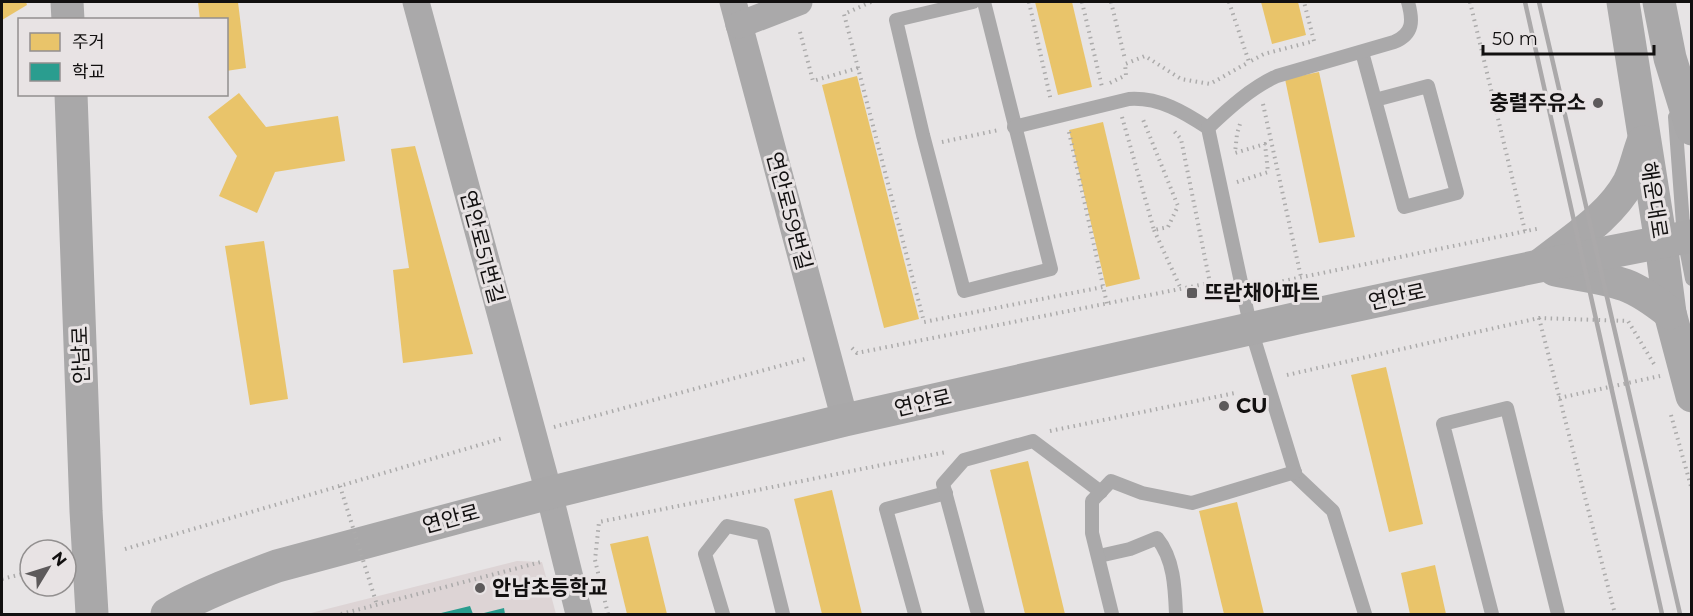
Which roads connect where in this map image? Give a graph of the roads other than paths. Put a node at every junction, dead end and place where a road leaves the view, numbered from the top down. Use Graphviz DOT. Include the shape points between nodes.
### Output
graph roads {
  1 [pos="67,2"];
  2 [pos="416,2"];
  3 [pos="799,2"];
  4 [pos="973,2"];
  5 [pos="984,2"];
  6 [pos="1408,2"];
  7 [pos="1623,2"];
  8 [pos="1659,2"];
  9 [pos="736,13"];
  10 [pos="68,18"];
  11 [pos="1362,52"];
  12 [pos="1670,58"];
  13 [pos="71,96"];
  14 [pos="1375,100"];
  15 [pos="1014,127"];
  16 [pos="1208,128"];
  17 [pos="1692,129"];
  18 [pos="1644,138"];
  19 [pos="1679,239"];
  20 [pos="1539,266"];
  21 [pos="1692,279"];
  22 [pos="1670,313"];
  23 [pos="1251,329"];
  24 [pos="1681,403"];
  25 [pos="845,420"];
  26 [pos="1295,472"];
  27 [pos="1101,492"];
  28 [pos="549,493"];
  29 [pos="946,493"];
  30 [pos="1099,556"];
  31 [pos="92,615"];
  32 [pos="167,615"];
  33 [pos="579,615"];
  34 [pos="723,615"];
  35 [pos="783,615"];
  36 [pos="915,615"];
  37 [pos="978,615"];
  38 [pos="1112,615"];
  39 [pos="1176,615"];
  40 [pos="1365,615"];
  41 [pos="1492,615"];
  42 [pos="1558,615"];
  1 -- 10 [label="main road"];
  2 -- 28 [label="street, 연안로51번길"];
  3 -- 9 [label="street"];
  4 -- 15 [label="lane" via="896,20 964,291 1051,269"];
  5 -- 15 [label="lane"];
  6 -- 11 [label="lane" via="1412,22 1408,34"];
  7 -- 18 [label="main road, 해운대로"];
  8 -- 12 [label="main road"];
  9 -- 25 [label="street, 연안로59번길"];
  11 -- 14 [label="lane"];
  11 -- 16 [label="lane" via="1267,81"];
  12 -- 17 [label="main road"];
  12 -- 19 [label="lane"];
  13 -- 31 [label="main road, 안남로"];
  14 -- 14 [label="lane" via="1404,207 1457,193 1428,86"];
  15 -- 16 [label="lane" via="1141,98 1168,105"];
  16 -- 23 [label="lane"];
  18 -- 19 [label="main road, 해운대로"];
  18 -- 20 [label="main road" via="1629,181 1617,200"];
  19 -- 20 [label="main road, 연안로"];
  19 -- 21 [label="lane"];
  19 -- 22 [label="main road, 해운대로"];
  20 -- 22 [label="main road" via="1628,286"];
  20 -- 23 [label="main road, 연안로"];
  22 -- 24 [label="main road, 해운대로"];
  23 -- 25 [label="main road, 연안로"];
  23 -- 26 [label="lane"];
  25 -- 28 [label="main road, 연안로"];
  26 -- 27 [label="lane" via="1192,503 1142,493 1111,481"];
  26 -- 40 [label="lane" via="1333,511"];
  27 -- 29 [label="lane" via="1034,441 964,460 943,484"];
  27 -- 30 [label="lane" via="1092,501 1092,533"];
  28 -- 32 [label="main road, 연안로" via="277,566"];
  28 -- 33 [label="street, 연안로51번길"];
  29 -- 36 [label="lane" via="886,509"];
  29 -- 37 [label="lane"];
  30 -- 38 [label="lane"];
  30 -- 39 [label="lane" via="1157,538 1166,549 1175,586"];
  34 -- 35 [label="lane" via="705,554 728,526 763,534"];
  41 -- 42 [label="lane" via="1443,424 1507,408"];
}
